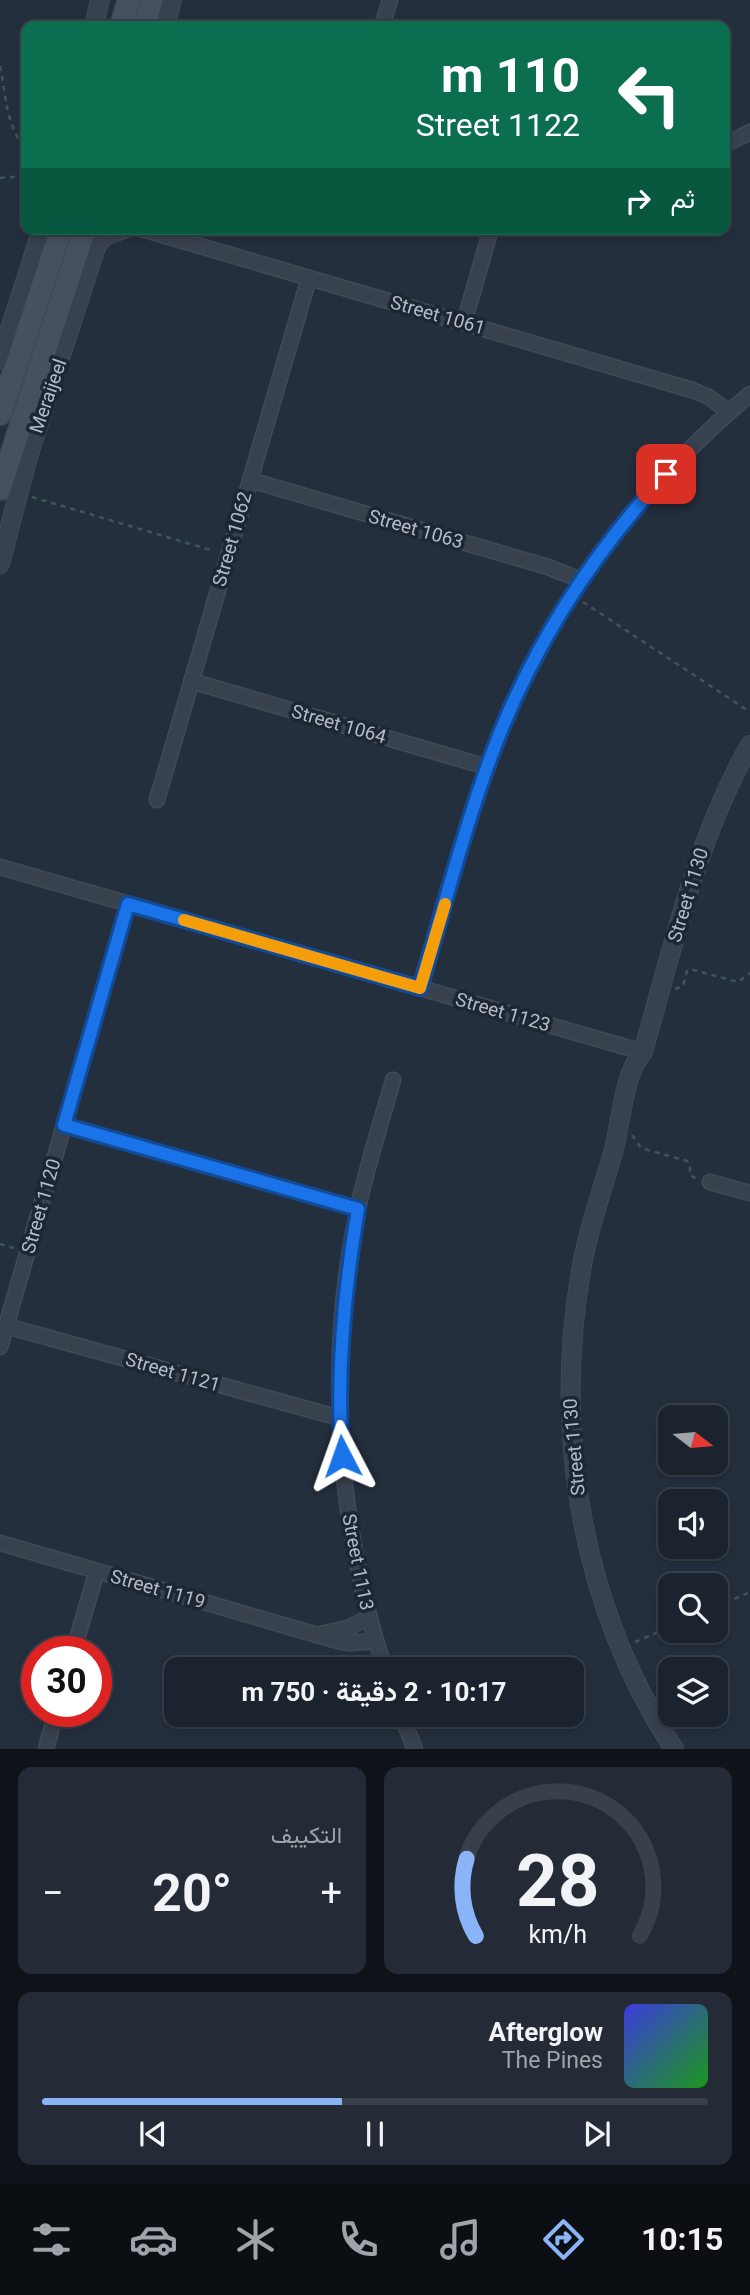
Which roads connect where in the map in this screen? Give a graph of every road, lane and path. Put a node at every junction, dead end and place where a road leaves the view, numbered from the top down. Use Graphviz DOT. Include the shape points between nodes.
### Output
graph roads {
  1 [pos="100,0"];
  2 [pos="390,0"];
  3 [pos="159,1"];
  4 [pos="95,21"];
  5 [pos="148,21"];
  6 [pos="154,21"];
  7 [pos="164,21"];
  8 [pos="384,21"];
  9 [pos="0,66"];
  10 [pos="750,132"];
  11 [pos="730,142"];
  12 [pos="21,143"];
  13 [pos="21,176"];
  14 [pos="0,178"];
  15 [pos="40,235"];
  16 [pos="59,235"];
  17 [pos="95,235"];
  18 [pos="162,235"];
  19 [pos="489,235"];
  20 [pos="309,278"];
  21 [pos="464,323"];
  22 [pos="0,360"];
  23 [pos="750,394"];
  24 [pos="729,412"];
  25 [pos="0,414"];
  26 [pos="250,480"];
  27 [pos="9,491"];
  28 [pos="227,555"];
  29 [pos="0,564"];
  30 [pos="581,580"];
  31 [pos="571,595"];
  32 [pos="191,681"];
  33 [pos="750,712"];
  34 [pos="750,745"];
  35 [pos="487,767"];
  36 [pos="157,800"];
  37 [pos="0,867"];
  38 [pos="128,904"];
  39 [pos="750,973"];
  40 [pos="662,985"];
  41 [pos="420,988"];
  42 [pos="643,1052"];
  43 [pos="393,1080"];
  44 [pos="64,1125"];
  45 [pos="619,1131"];
  46 [pos="710,1182"];
  47 [pos="750,1193"];
  48 [pos="358,1209"];
  49 [pos="6,1325"];
  50 [pos="0,1347"];
  51 [pos="340,1418"];
  52 [pos="0,1543"];
  53 [pos="97,1571"];
  54 [pos="750,1592"];
  55 [pos="728,1602"];
  56 [pos="369,1618"];
  57 [pos="658,1632"];
  58 [pos="316,1634"];
  59 [pos="78,1636"];
  60 [pos="376,1641"];
  61 [pos="622,1648"];
  62 [pos="381,1657"];
  63 [pos="52,1727"];
  64 [pos="406,1727"];
  65 [pos="46,1749"];
  66 [pos="415,1749"];
  67 [pos="674,1749"];
  1 -- 4 [label="street"];
  2 -- 8 [label="street"];
  3 -- 5 [label="main road"];
  3 -- 6 [label="main road"];
  3 -- 7 [label="street"];
  9 -- 12 [label="path" via="5,106"];
  10 -- 11 [label="street"];
  13 -- 14 [label="path"];
  15 -- 22 [label="street"];
  16 -- 25 [label="main road, Meraijeel"];
  17 -- 27 [label="main road, Meraijeel"];
  18 -- 20 [label="street, Street 1061"];
  19 -- 21 [label="street"];
  20 -- 21 [label="street, Street 1061"];
  20 -- 26 [label="street, Street 1062"];
  21 -- 24 [label="street, Street 1061" via="692,390"];
  23 -- 24 [label="street"];
  24 -- 30 [label="street" via="640,502"];
  26 -- 28 [label="street, Street 1062"];
  26 -- 30 [label="street, Street 1063"];
  27 -- 28 [label="path"];
  27 -- 29 [label="street, Meraijeel"];
  28 -- 32 [label="street, Street 1062"];
  30 -- 31 [label="street"];
  31 -- 33 [label="path"];
  31 -- 35 [label="street" via="522,684"];
  32 -- 35 [label="street, Street 1064"];
  32 -- 36 [label="street, Street 1062"];
  34 -- 40 [label="street, Street 1130" via="703,844"];
  35 -- 41 [label="street"];
  37 -- 38 [label="street, Street 1123"];
  38 -- 41 [label="street, Street 1123"];
  38 -- 44 [label="street, Street 1120"];
  39 -- 40 [label="path" via="738,982 692,968 680,989"];
  40 -- 42 [label="street, Street 1130"];
  41 -- 42 [label="street, Street 1123"];
  42 -- 45 [label="street, Street 1130" via="634,1066"];
  43 -- 48 [label="street, Street 1113"];
  44 -- 48 [label="street"];
  44 -- 49 [label="street, Street 1120"];
  45 -- 46 [label="path" via="634,1136 641,1148 687,1161 691,1177"];
  45 -- 61 [label="street, Street 1130" via="582,1263 570,1387 580,1511 598,1583"];
  46 -- 47 [label="street"];
  48 -- 51 [label="street, Street 1113" via="343,1319"];
  49 -- 50 [label="street, Street 1120"];
  49 -- 51 [label="street, Street 1121"];
  51 -- 56 [label="street, Street 1113" via="350,1523"];
  52 -- 53 [label="street, Street 1119"];
  53 -- 58 [label="street, Street 1119"];
  53 -- 59 [label="street"];
  54 -- 55 [label="path"];
  56 -- 58 [label="street, Street 1119"];
  56 -- 60 [label="street, Street 1113"];
  57 -- 61 [label="path"];
  58 -- 60 [label="street, Street 1119" via="350,1643"];
  60 -- 62 [label="street, Street 1113"];
  61 -- 67 [label="street, Street 1130"];
  63 -- 65 [label="street"];
  64 -- 66 [label="street"];
}
